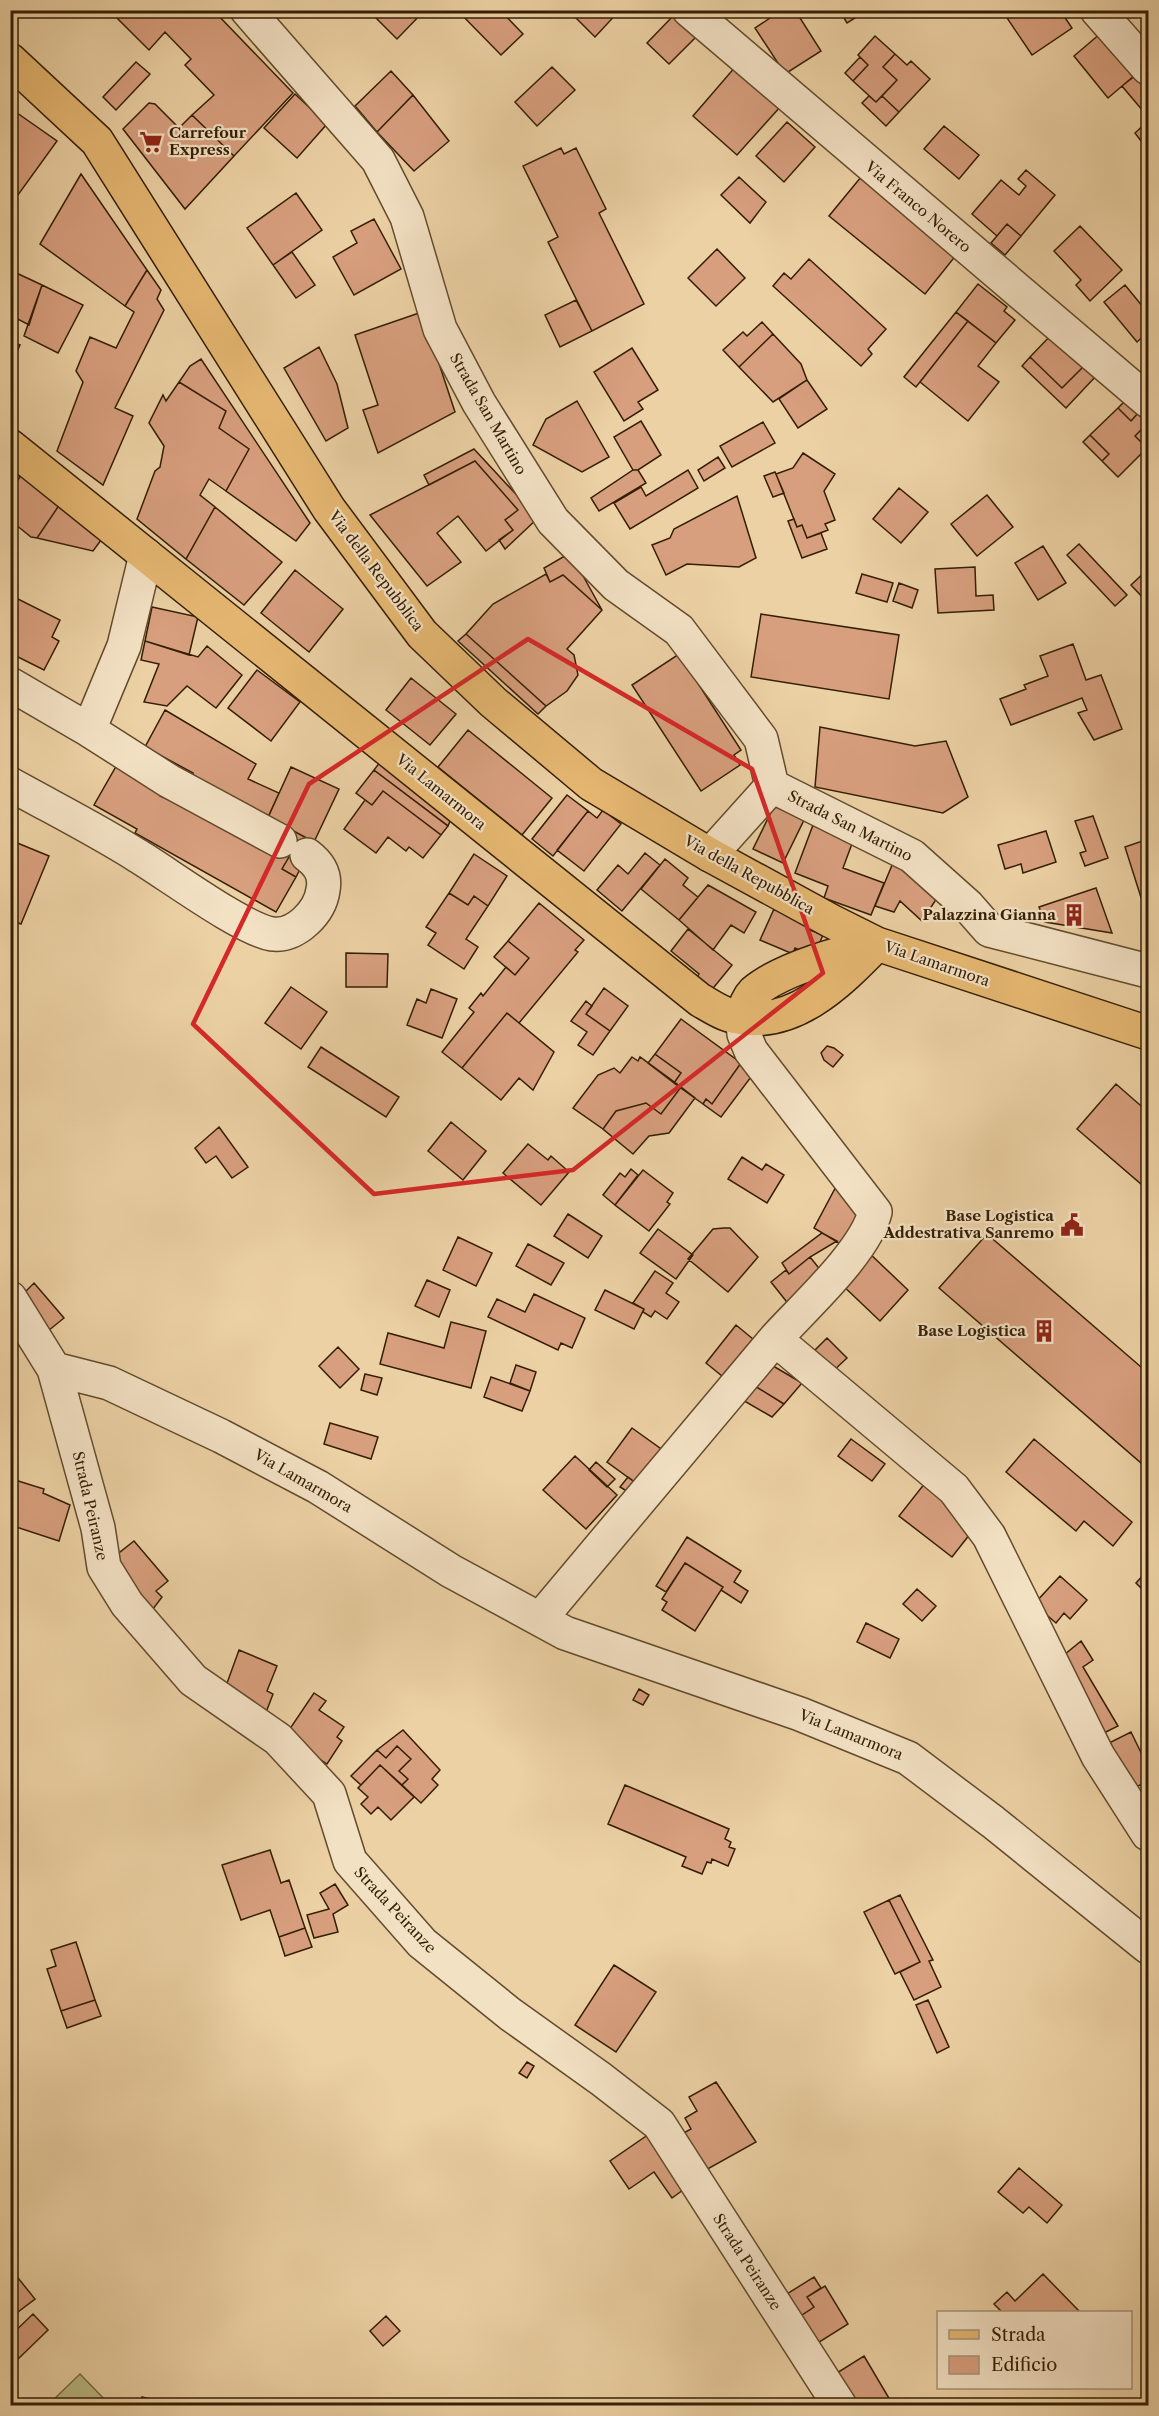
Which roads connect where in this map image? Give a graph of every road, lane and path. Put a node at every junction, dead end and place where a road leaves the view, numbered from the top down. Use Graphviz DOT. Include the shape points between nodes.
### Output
graph roads {
  1 [pos="247,10"];
  2 [pos="689,10"];
  3 [pos="1097,10"];
  4 [pos="10,60"];
  5 [pos="1149,68"];
  6 [pos="1149,401"];
  7 [pos="10,446"];
  8 [pos="146,555"];
  9 [pos="10,684"];
  10 [pos="89,730"];
  11 [pos="10,784"];
  12 [pos="772,786"];
  13 [pos="710,855"];
  14 [pos="877,944"];
  15 [pos="1149,971"];
  16 [pos="742,1017"];
  17 [pos="1149,1033"];
  18 [pos="10,1298"];
  19 [pos="775,1340"];
  20 [pos="54,1369"];
  21 [pos="540,1619"];
  22 [pos="1149,1834"];
  23 [pos="1149,1947"];
  24 [pos="840,2406"];
  1 -- 12 [label="street, Strada San Martino" via="378,160 407,217 440,329 479,403 553,521 616,585 679,630 761,739"];
  2 -- 6 [label="street, Via Franco Norero"];
  3 -- 5 [label="street"];
  4 -- 13 [label="main road, Via della Repubblica" via="97,141 329,508 422,634 493,702 591,784"];
  7 -- 8 [label="main road, Via Lamarmora"];
  8 -- 10 [label="street" via="124,646"];
  8 -- 16 [label="main road, Via Lamarmora" via="674,981 715,1009"];
  9 -- 10 [label="street"];
  10 -- 11 [label="street" via="170,781 318,863 324,876 316,908 294,930 282,934 249,925"];
  12 -- 13 [label="street, Strada San Martino"];
  12 -- 15 [label="street, Strada San Martino" via="912,856 989,930"];
  13 -- 14 [label="main road, Via della Repubblica"];
  14 -- 16 [label="main road" via="838,953 769,983 753,993"];
  14 -- 17 [label="main road, Via Lamarmora"];
  16 -- 19 [label="street" via="751,1052 875,1212 872,1226 857,1248"];
  18 -- 20 [label="street, Strada Peiranze"];
  19 -- 21 [label="street"];
  19 -- 22 [label="street" via="954,1489 990,1536 1098,1756"];
  20 -- 21 [label="street, Via Lamarmora" via="109,1383 221,1436 318,1487 451,1571"];
  20 -- 24 [label="street, Strada Peiranze" via="98,1528 104,1567 127,1604 193,1680 278,1739 329,1794 350,1862 422,1943 510,2014 659,2124"];
  21 -- 23 [label="street, Via Lamarmora" via="565,1633 800,1714 908,1758"];
}
